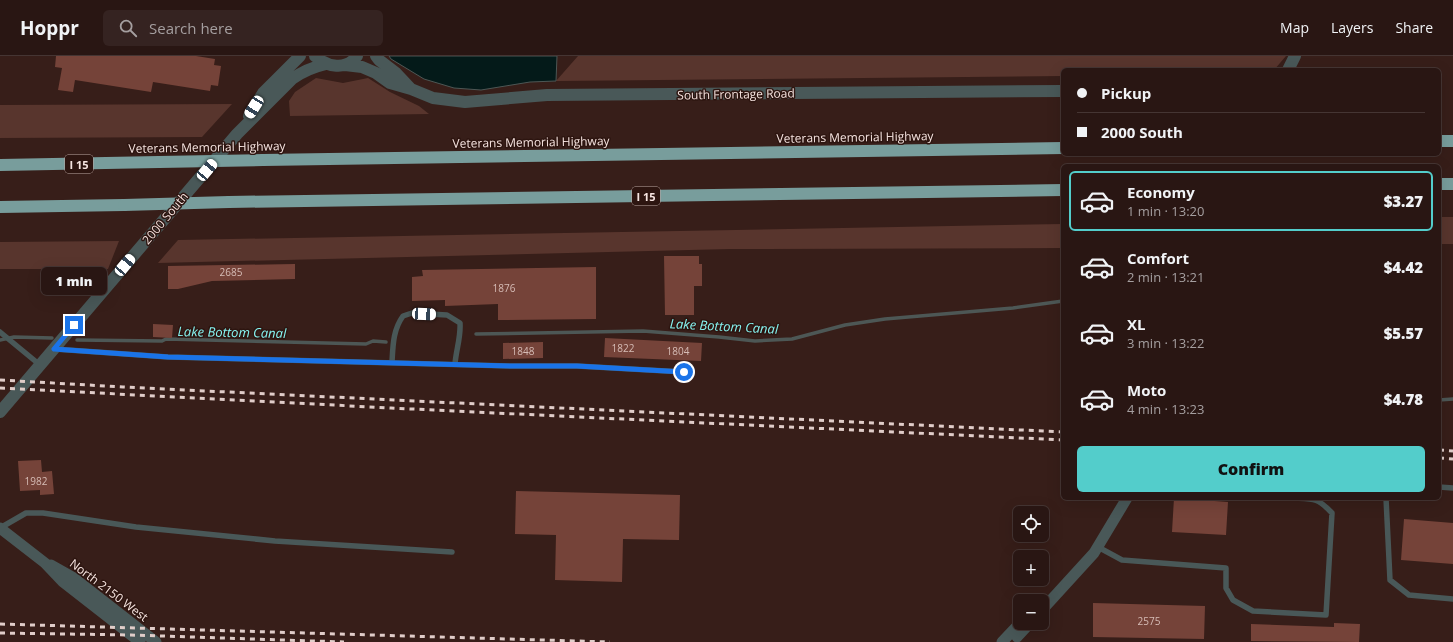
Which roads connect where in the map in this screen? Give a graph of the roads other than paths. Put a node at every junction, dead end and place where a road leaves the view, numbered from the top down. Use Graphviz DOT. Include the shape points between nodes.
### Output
graph roads {
  1 [pos="300,56"];
  2 [pos="315,56"];
  3 [pos="357,56"];
  4 [pos="376,56"];
  5 [pos="1295,56"];
  6 [pos="326,64"];
  7 [pos="345,65"];
  8 [pos="1289,68"];
  9 [pos="411,89"];
  10 [pos="1061,91"];
  11 [pos="238,134"];
  12 [pos="1441,141"];
  13 [pos="1453,141"];
  14 [pos="1061,148"];
  15 [pos="0,165"];
  16 [pos="1441,184"];
  17 [pos="1453,184"];
  18 [pos="1061,190"];
  19 [pos="0,207"];
  20 [pos="2,334"];
  21 [pos="54,349"];
  22 [pos="392,362"];
  23 [pos="455,364"];
  24 [pos="40,365"];
  25 [pos="684,372"];
  26 [pos="0,412"];
  27 [pos="1441,487"];
  28 [pos="1453,488"];
  29 [pos="1126,500"];
  30 [pos="1317,500"];
  31 [pos="1386,500"];
  32 [pos="0,528"];
  33 [pos="1098,547"];
  34 [pos="452,552"];
  35 [pos="45,563"];
  36 [pos="1061,588"];
  37 [pos="1049,597"];
  38 [pos="1453,599"];
  39 [pos="1049,602"];
  40 [pos="1013,630"];
  41 [pos="1023,630"];
  42 [pos="140,642"];
  43 [pos="156,642"];
  44 [pos="1002,642"];
  45 [pos="1012,642"];
  1 -- 11 [label="street" via="263,93"];
  2 -- 6 [label="street"];
  3 -- 7 [label="street"];
  4 -- 9 [label="street, South Frontage Road"];
  5 -- 8 [label="street"];
  6 -- 7 [label="street, South Frontage Road"];
  6 -- 11 [label="street" via="312,67 292,79"];
  7 -- 9 [label="street, South Frontage Road" via="362,67 390,83"];
  9 -- 10 [label="street, South Frontage Road" via="433,98 465,102 547,95"];
  11 -- 21 [label="street, 2000 South"];
  12 -- 13 [label="highway"];
  14 -- 15 [label="highway, Veterans Memorial Highway / I 15, bridge"];
  16 -- 17 [label="highway"];
  18 -- 19 [label="highway, I 15, bridge"];
  20 -- 24 [label="lane"];
  21 -- 22 [label="lane" via="168,357"];
  21 -- 24 [label="street, 2000 South"];
  22 -- 23 [label="lane"];
  22 -- 23 [label="lane" via="397,327 403,316 412,313 447,315 460,323"];
  23 -- 25 [label="lane" via="577,366"];
  24 -- 26 [label="street, 2000 South"];
  27 -- 28 [label="lane"];
  29 -- 33 [label="street"];
  30 -- 33 [label="lane" via="1332,513 1326,615 1253,611 1233,600 1226,588 1226,568 1122,560"];
  31 -- 38 [label="lane" via="1390,580 1409,595"];
  32 -- 34 [label="lane" via="26,513 43,513 136,527 267,540"];
  32 -- 35 [label="street, North 2150 West"];
  33 -- 36 [label="street"];
  35 -- 42 [label="street, North 2150 West" via="63,582"];
  35 -- 43 [label="street, North 2150 West" via="74,578"];
  36 -- 37 [label="street"];
  36 -- 39 [label="street"];
  40 -- 44 [label="street"];
  41 -- 45 [label="street"];
}
